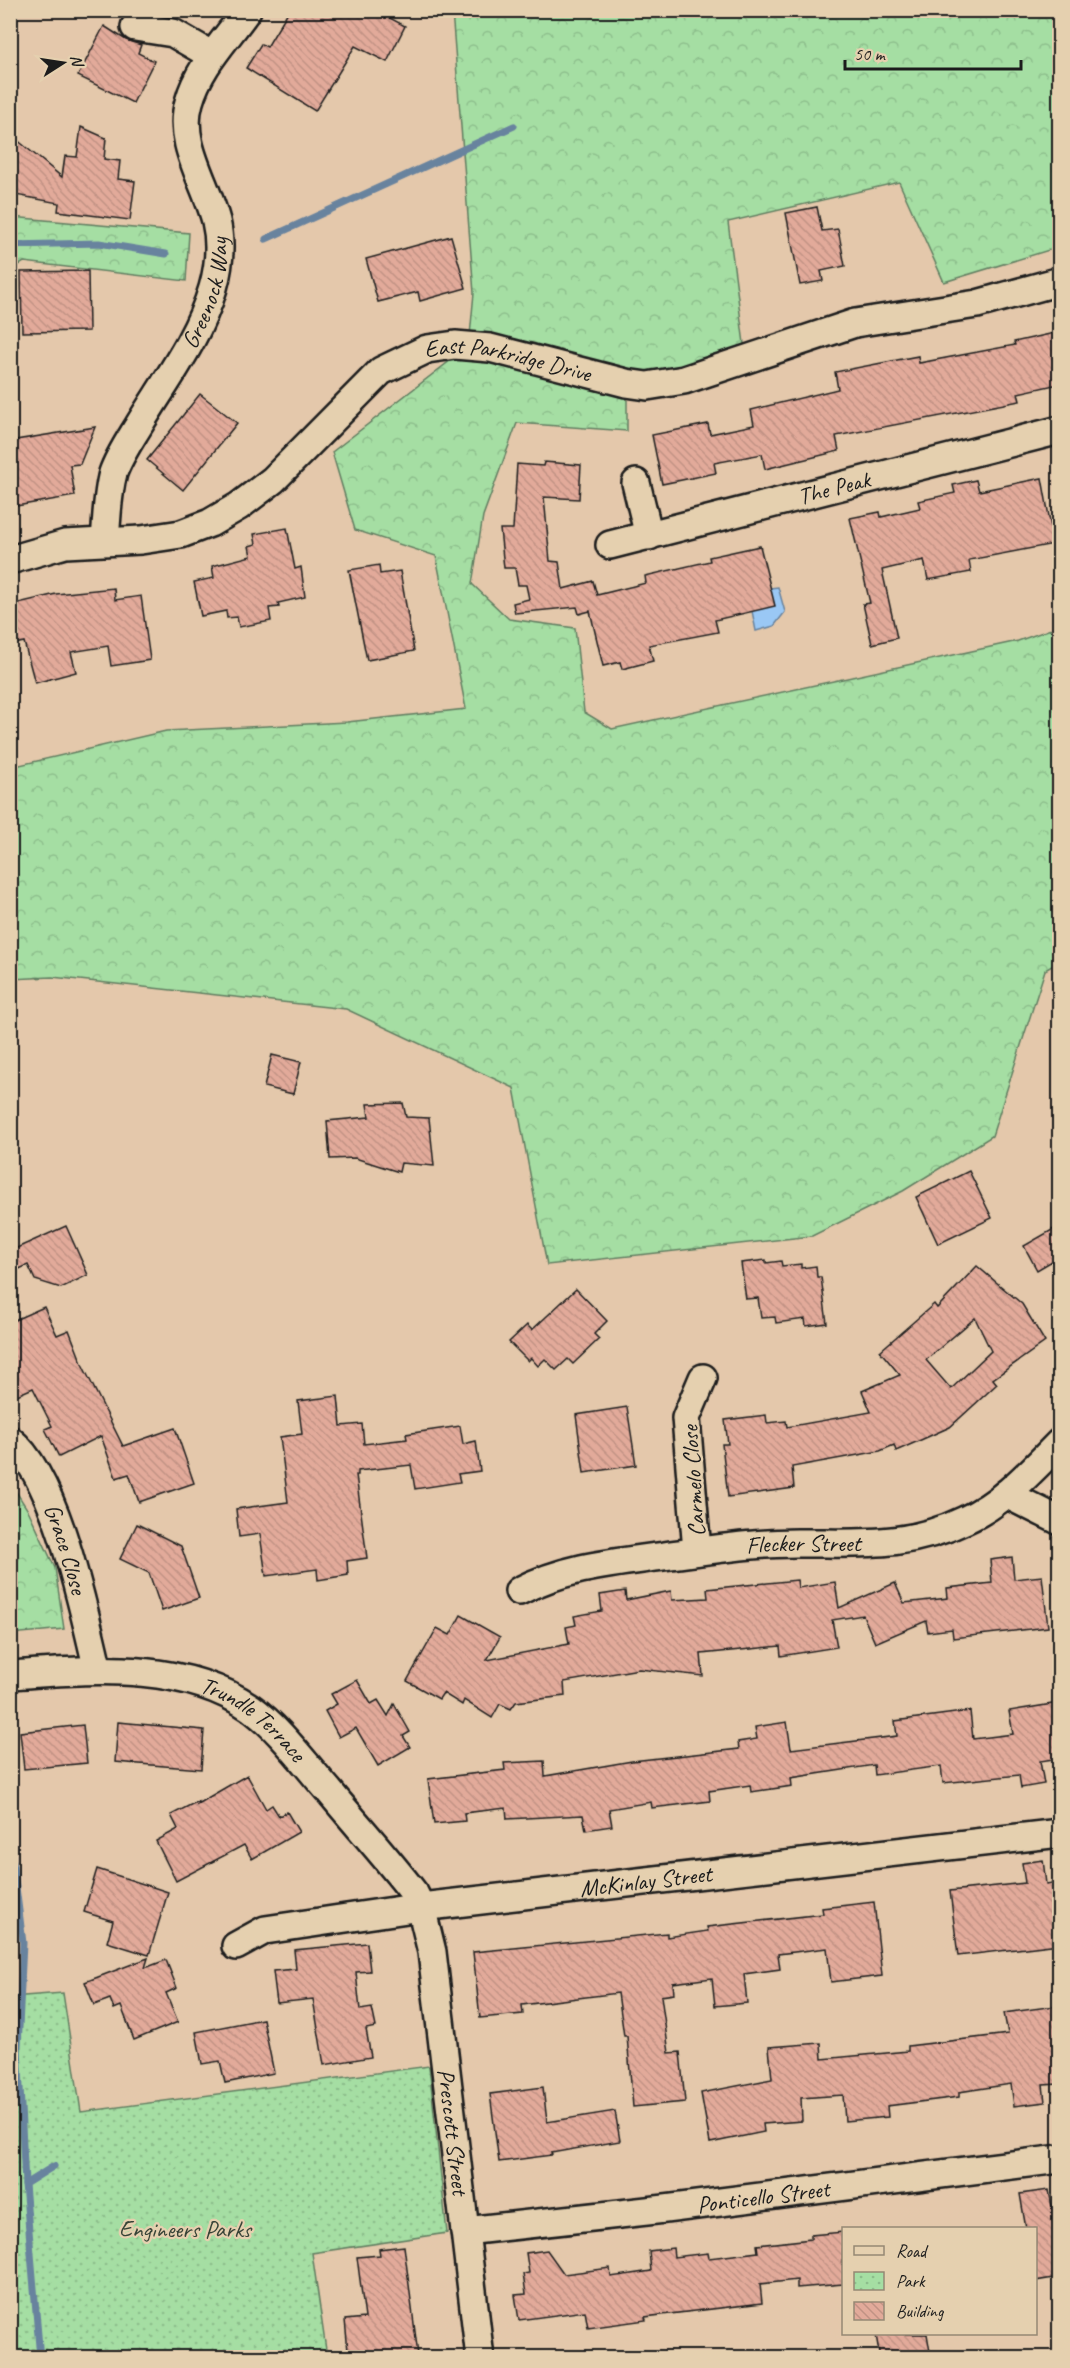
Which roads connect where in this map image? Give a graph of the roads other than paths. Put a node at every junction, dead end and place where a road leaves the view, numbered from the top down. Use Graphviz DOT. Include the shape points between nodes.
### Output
graph roads {
  1 [pos="247,10"];
  2 [pos="135,27"];
  3 [pos="211,56"];
  4 [pos="1059,281"];
  5 [pos="1059,430"];
  6 [pos="636,483"];
  7 [pos="649,536"];
  8 [pos="105,541"];
  9 [pos="610,545"];
  10 [pos="10,560"];
  11 [pos="704,1378"];
  12 [pos="10,1440"];
  13 [pos="1059,1442"];
  14 [pos="1006,1494"];
  15 [pos="1059,1521"];
  16 [pos="697,1551"];
  17 [pos="519,1591"];
  18 [pos="98,1670"];
  19 [pos="10,1675"];
  20 [pos="1059,1833"];
  21 [pos="421,1907"];
  22 [pos="236,1946"];
  23 [pos="1059,2159"];
  24 [pos="465,2231"];
  25 [pos="480,2358"];
  1 -- 3 [label="street, Greenock Way"];
  2 -- 3 [label="street" via="173,33"];
  3 -- 8 [label="street, Greenock Way" via="189,101 186,131 216,220 219,244 213,289 193,333 114,472"];
  4 -- 8 [label="street, East Parkridge Drive" via="977,303 855,322 684,380 647,386 490,348 455,345 427,349 381,371 273,480 239,506 181,534"];
  5 -- 7 [label="street, The Peak"];
  6 -- 7 [label="street"];
  7 -- 9 [label="street, The Peak"];
  8 -- 10 [label="street, East Parkridge Drive" via="65,544"];
  11 -- 16 [label="street, Carmelo Close" via="686,1418"];
  12 -- 18 [label="street, Grace Close" via="39,1478 65,1542"];
  13 -- 14 [label="street, Flecker Street"];
  14 -- 15 [label="street"];
  14 -- 16 [label="street, Flecker Street" via="966,1520 926,1535 857,1545 804,1542"];
  16 -- 17 [label="street, Flecker Street" via="573,1569"];
  18 -- 19 [label="street, Trundle Terrace"];
  18 -- 21 [label="street, Trundle Terrace" via="178,1678 250,1707 277,1731 401,1877"];
  20 -- 21 [label="street, McKinlay Street"];
  21 -- 22 [label="street, McKinlay Street" via="266,1930"];
  21 -- 24 [label="street, Prescott Street" via="432,1952"];
  23 -- 24 [label="street, Ponticello Street"];
  24 -- 25 [label="street, Prescott Street"];
}
